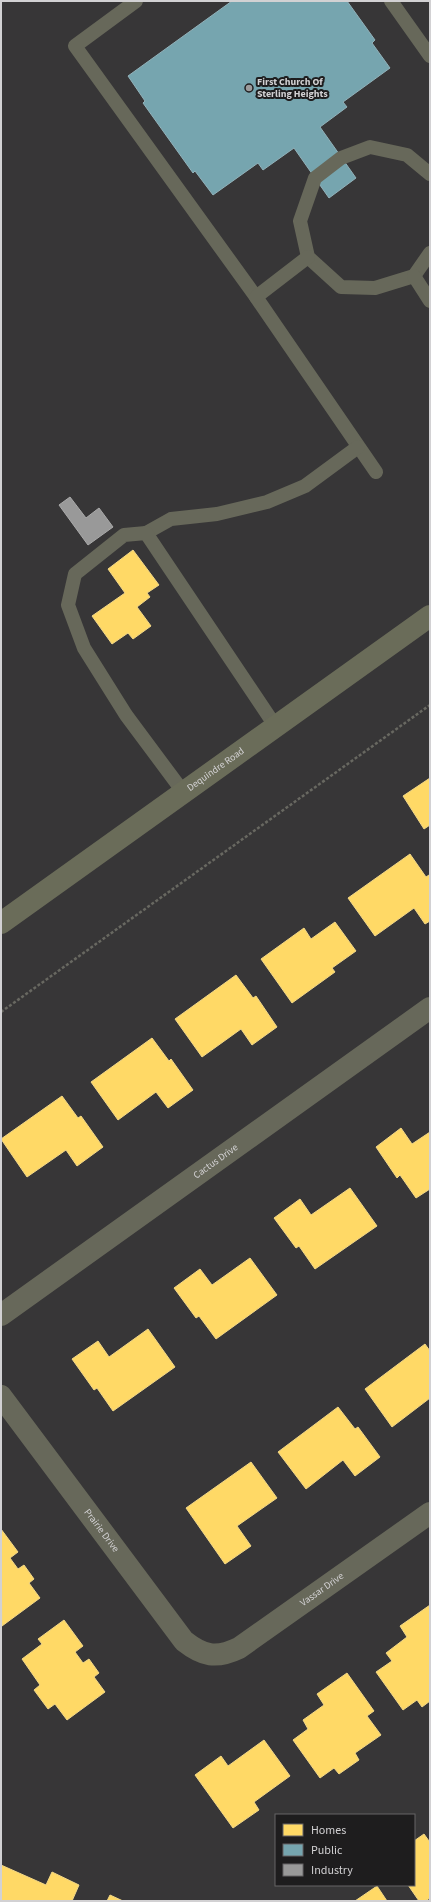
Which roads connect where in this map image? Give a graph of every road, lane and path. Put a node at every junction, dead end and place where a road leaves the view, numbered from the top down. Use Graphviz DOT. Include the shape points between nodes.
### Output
graph roads {
  1 [pos="136,1"];
  2 [pos="391,1"];
  3 [pos="430,56"];
  4 [pos="430,174"];
  5 [pos="430,253"];
  6 [pos="308,257"];
  7 [pos="414,276"];
  8 [pos="256,297"];
  9 [pos="430,301"];
  10 [pos="358,447"];
  11 [pos="376,472"];
  12 [pos="146,533"];
  13 [pos="430,616"];
  14 [pos="430,705"];
  15 [pos="276,727"];
  16 [pos="184,793"];
  17 [pos="1,923"];
  18 [pos="430,1008"];
  19 [pos="1,1012"];
  20 [pos="1,1315"];
  21 [pos="1,1396"];
  22 [pos="430,1513"];
  23 [pos="210,1655"];
  1 -- 8 [label="lane" via="74,46"];
  2 -- 3 [label="lane"];
  4 -- 6 [label="lane" via="407,155 370,146 341,158 315,178 300,221"];
  5 -- 7 [label="lane"];
  6 -- 7 [label="lane" via="341,287 375,288"];
  6 -- 8 [label="lane"];
  7 -- 9 [label="lane"];
  8 -- 10 [label="lane"];
  10 -- 11 [label="lane"];
  10 -- 12 [label="lane" via="305,486 267,502 217,514 171,519"];
  12 -- 15 [label="lane"];
  12 -- 16 [label="lane" via="124,535 75,574 68,605 84,648 126,715"];
  13 -- 15 [label="main road, Dequindre Road"];
  14 -- 19 [label="path"];
  15 -- 16 [label="main road, Dequindre Road"];
  16 -- 17 [label="main road, Dequindre Road"];
  18 -- 20 [label="street, Cactus Drive"];
  21 -- 23 [label="street, Prairie Drive" via="184,1641 196,1651"];
  22 -- 23 [label="street, Vassar Drive" via="239,1648 224,1654"];
}
